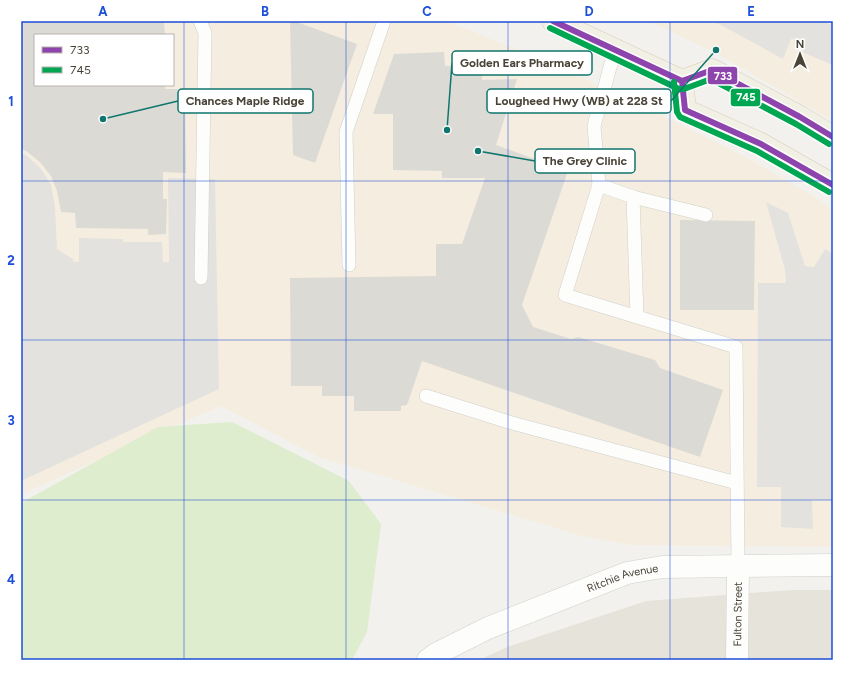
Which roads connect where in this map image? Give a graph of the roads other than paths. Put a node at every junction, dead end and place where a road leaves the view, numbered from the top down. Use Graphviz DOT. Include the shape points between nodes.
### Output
graph roads {
  1 [pos="200,21"];
  2 [pos="384,21"];
  3 [pos="553,21"];
  4 [pos="615,49"];
  5 [pos="682,81"];
  6 [pos="833,137"];
  7 [pos="599,184"];
  8 [pos="833,185"];
  9 [pos="633,197"];
  10 [pos="706,215"];
  11 [pos="349,265"];
  12 [pos="202,278"];
  13 [pos="637,317"];
  14 [pos="426,396"];
  15 [pos="736,483"];
  16 [pos="833,566"];
  17 [pos="738,567"];
  18 [pos="428,660"];
  19 [pos="737,660"];
  1 -- 12 [label="lane" via="205,33"];
  2 -- 11 [label="lane" via="346,132"];
  3 -- 4 [label="main road"];
  4 -- 5 [label="main road"];
  4 -- 7 [label="lane" via="594,126"];
  5 -- 6 [label="main road" via="712,70"];
  5 -- 8 [label="main road" via="685,110 761,144"];
  7 -- 9 [label="lane"];
  7 -- 13 [label="lane" via="565,295"];
  9 -- 10 [label="lane"];
  9 -- 13 [label="lane"];
  13 -- 15 [label="lane" via="736,347"];
  14 -- 15 [label="lane" via="512,423"];
  15 -- 17 [label="lane"];
  16 -- 17 [label="street, Ritchie Avenue"];
  17 -- 18 [label="street, Ritchie Avenue" via="662,567 627,573 488,628"];
  17 -- 19 [label="street, Fulton Street"];
}
